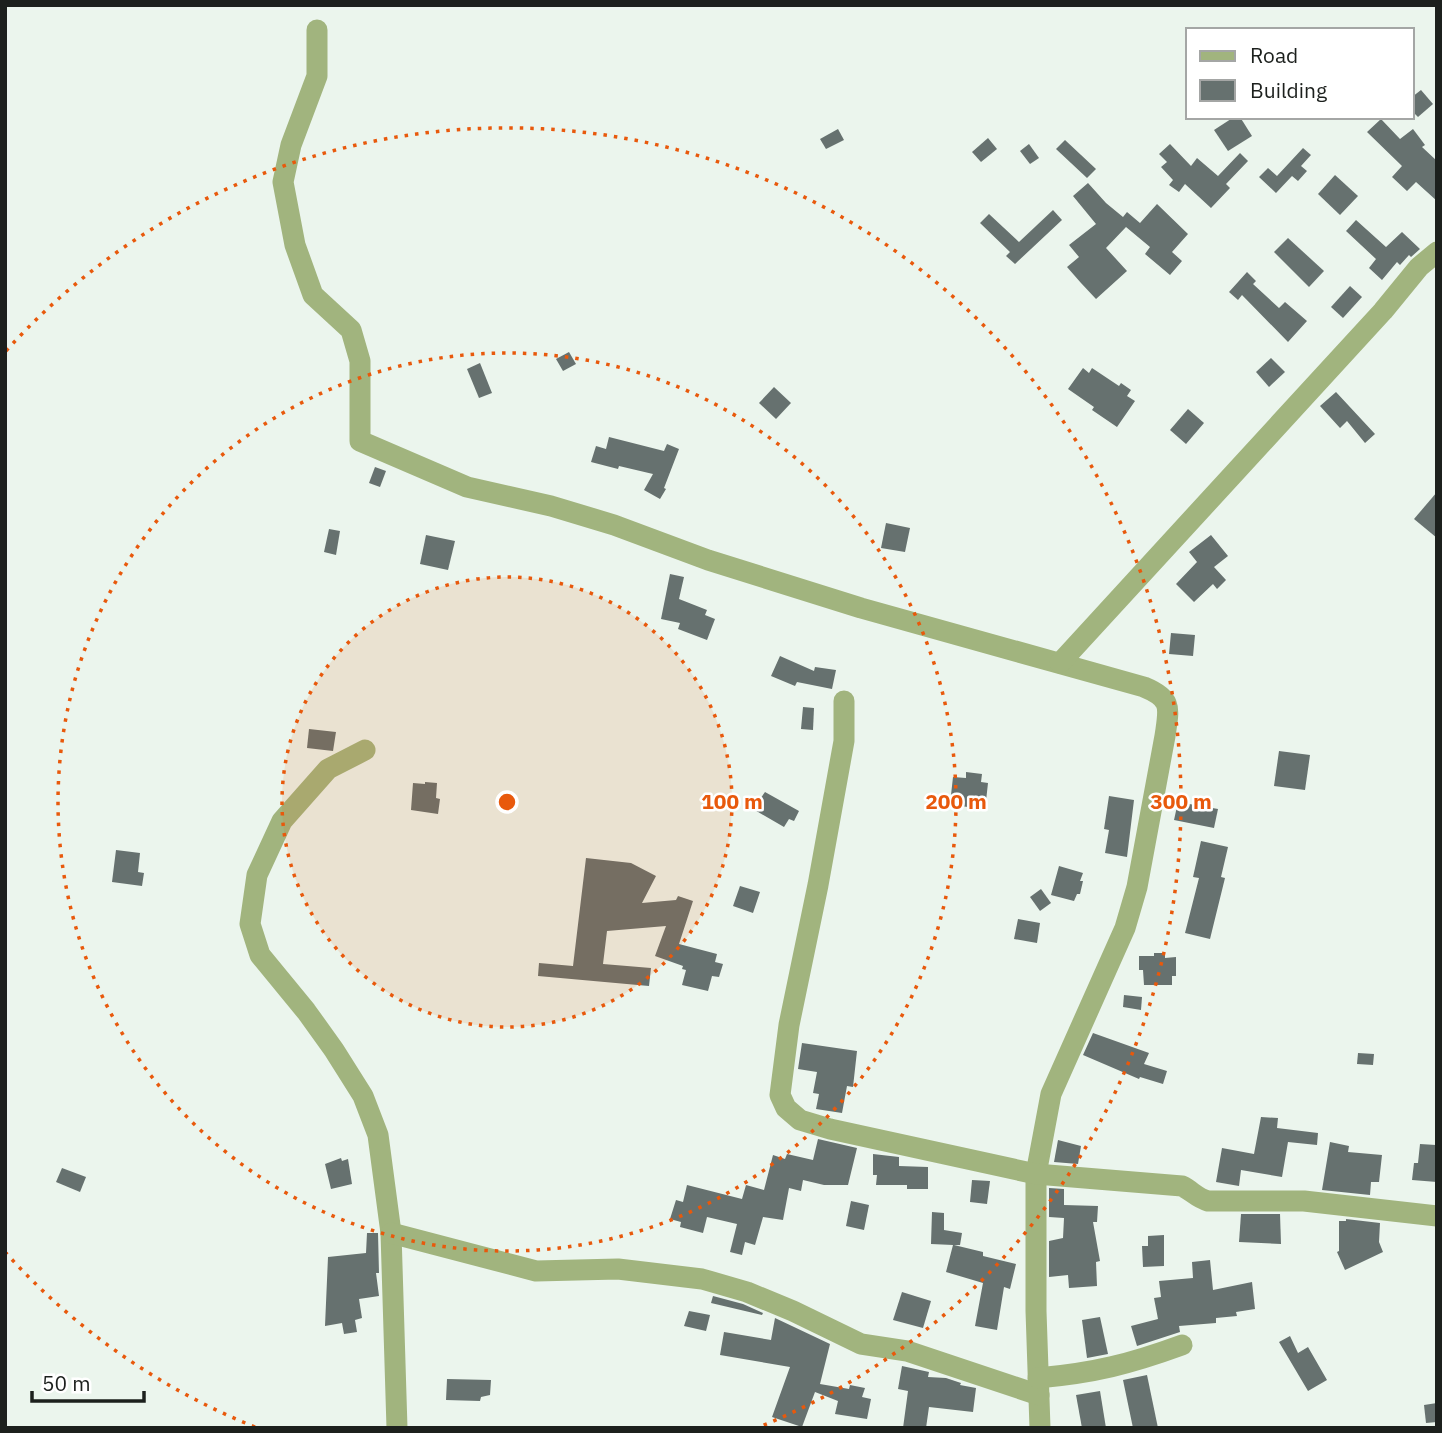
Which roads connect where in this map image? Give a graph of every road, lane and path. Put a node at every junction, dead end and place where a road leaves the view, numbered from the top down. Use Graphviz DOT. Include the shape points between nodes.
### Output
graph roads {
  1 [pos="317,30"];
  2 [pos="1437,252"];
  3 [pos="1060,663"];
  4 [pos="844,701"];
  5 [pos="365,750"];
  6 [pos="1036,1174"];
  7 [pos="1437,1216"];
  8 [pos="391,1233"];
  9 [pos="1182,1345"];
  10 [pos="1039,1387"];
  11 [pos="397,1428"];
  12 [pos="1040,1428"];
  1 -- 3 [label="street" via="317,76 283,182 295,246 313,295 351,330 360,361 359,442 467,487 551,506 861,608"];
  2 -- 3 [label="street"];
  3 -- 6 [label="street" via="1159,693 1167,700 1168,713 1137,887 1125,928 1051,1094"];
  4 -- 6 [label="street" via="844,741 789,1026 782,1102 809,1124"];
  5 -- 8 [label="street" via="327,769 282,821 257,875 250,924 260,955 306,1011 363,1096 378,1135"];
  6 -- 7 [label="street" via="1182,1186 1208,1201 1304,1200"];
  6 -- 10 [label="street"];
  8 -- 10 [label="street" via="536,1271 618,1269 702,1279 793,1311 861,1344 907,1351"];
  8 -- 11 [label="street"];
  9 -- 10 [label="street"];
  10 -- 12 [label="street"];
}
